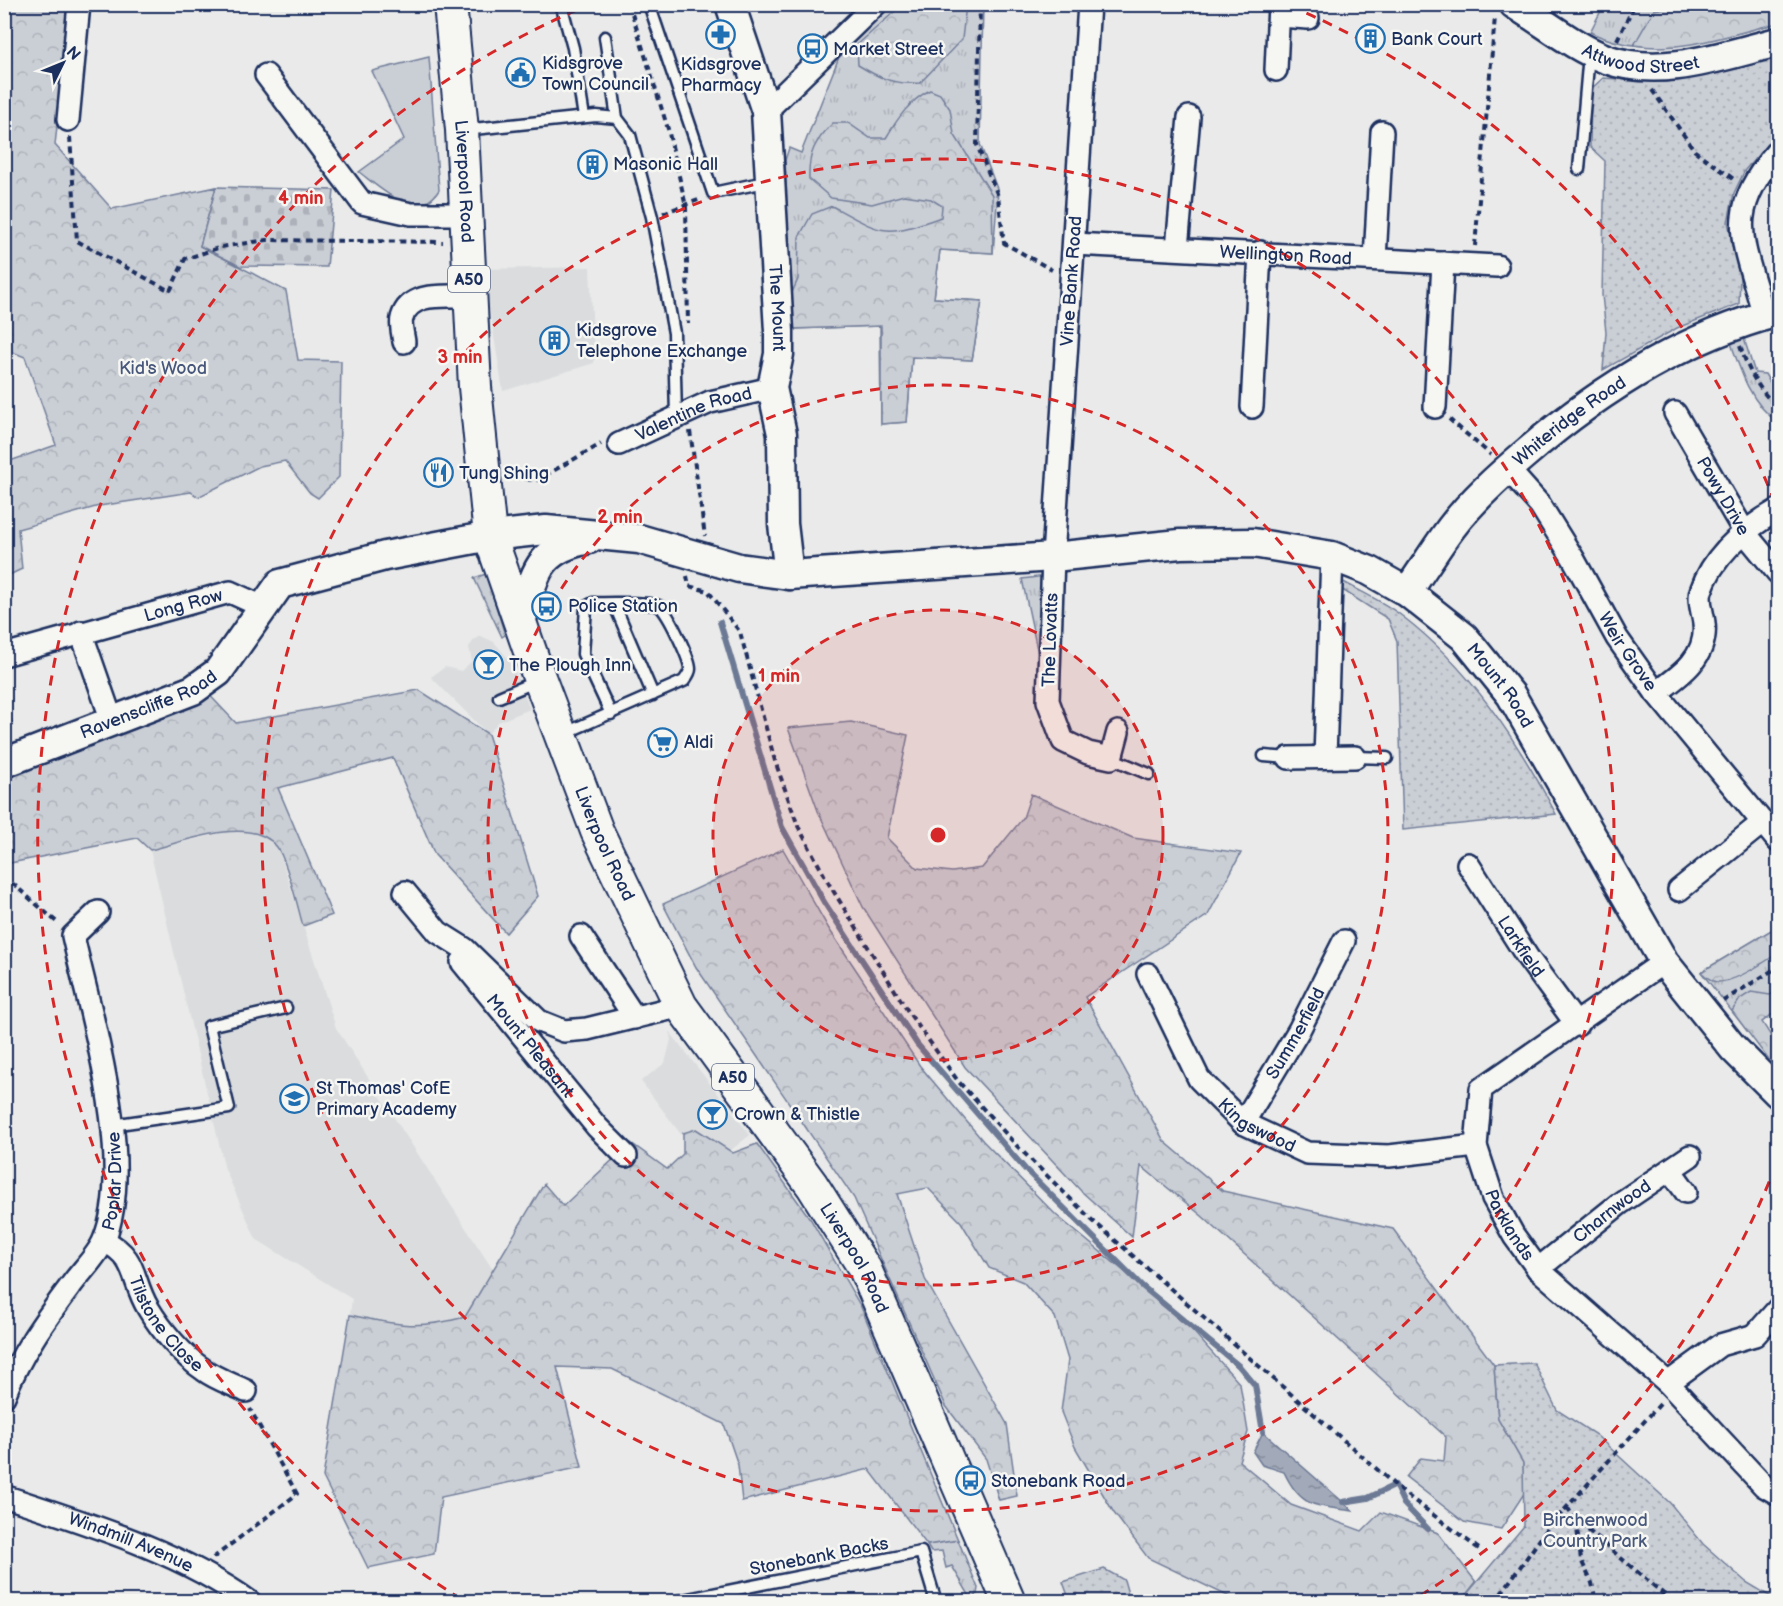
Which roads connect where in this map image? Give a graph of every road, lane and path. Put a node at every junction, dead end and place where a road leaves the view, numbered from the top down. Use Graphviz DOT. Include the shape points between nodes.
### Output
graph roads {
  1 [pos="80,4"];
  2 [pos="450,4"];
  3 [pos="561,4"];
  4 [pos="628,4"];
  5 [pos="649,4"];
  6 [pos="730,4"];
  7 [pos="876,4"];
  8 [pos="980,4"];
  9 [pos="1089,4"];
  10 [pos="1635,4"];
  11 [pos="1279,10"];
  12 [pos="1505,10"];
  13 [pos="1308,18"];
  14 [pos="605,38"];
  15 [pos="1779,42"];
  16 [pos="1598,55"];
  17 [pos="1635,64"];
  18 [pos="1276,70"];
  19 [pos="266,75"];
  20 [pos="766,111"];
  21 [pos="584,117"];
  22 [pos="1188,117"];
  23 [pos="617,118"];
  24 [pos="68,120"];
  25 [pos="462,130"];
  26 [pos="1382,132"];
  27 [pos="1779,150"];
  28 [pos="1579,169"];
  29 [pos="770,181"];
  30 [pos="1749,191"];
  31 [pos="686,206"];
  32 [pos="652,217"];
  33 [pos="467,228"];
  34 [pos="1074,244"];
  35 [pos="1177,248"];
  36 [pos="1260,252"];
  37 [pos="1375,259"];
  38 [pos="1443,263"];
  39 [pos="1473,264"];
  40 [pos="1497,266"];
  41 [pos="1071,281"];
  42 [pos="469,296"];
  43 [pos="1771,314"];
  44 [pos="1734,328"];
  45 [pos="688,330"];
  46 [pos="404,342"];
  47 [pos="772,388"];
  48 [pos="1252,407"];
  49 [pos="1435,407"];
  50 [pos="1779,408"];
  51 [pos="1675,413"];
  52 [pos="682,414"];
  53 [pos="619,444"];
  54 [pos="507,468"];
  55 [pos="1508,469"];
  56 [pos="1779,510"];
  57 [pos="1745,533"];
  58 [pos="606,535"];
  59 [pos="490,536"];
  60 [pos="705,543"];
  61 [pos="1053,556"];
  62 [pos="1332,556"];
  63 [pos="688,568"];
  64 [pos="1779,573"];
  65 [pos="789,575"];
  66 [pos="1407,592"];
  67 [pos="618,604"];
  68 [pos="263,607"];
  69 [pos="520,625"];
  70 [pos="81,632"];
  71 [pos="4,655"];
  72 [pos="540,680"];
  73 [pos="1656,693"];
  74 [pos="654,695"];
  75 [pos="499,697"];
  76 [pos="611,714"];
  77 [pos="112,721"];
  78 [pos="1118,732"];
  79 [pos="560,735"];
  80 [pos="1264,756"];
  81 [pos="1355,757"];
  82 [pos="1111,758"];
  83 [pos="1289,758"];
  84 [pos="1325,758"];
  85 [pos="1387,758"];
  86 [pos="4,763"];
  87 [pos="1149,774"];
  88 [pos="1762,823"];
  89 [pos="1779,841"];
  90 [pos="1468,864"];
  91 [pos="4,876"];
  92 [pos="1679,890"];
  93 [pos="405,892"];
  94 [pos="98,912"];
  95 [pos="438,932"];
  96 [pos="73,936"];
  97 [pos="581,936"];
  98 [pos="1344,941"];
  99 [pos="1665,962"];
  100 [pos="1779,967"];
  101 [pos="1148,974"];
  102 [pos="1720,1003"];
  103 [pos="681,1006"];
  104 [pos="286,1008"];
  105 [pos="635,1018"];
  106 [pos="1577,1025"];
  107 [pos="1779,1093"];
  108 [pos="1243,1123"];
  109 [pos="112,1125"];
  110 [pos="1476,1146"];
  111 [pos="626,1156"];
  112 [pos="1690,1156"];
  113 [pos="1670,1170"];
  114 [pos="1686,1192"];
  115 [pos="104,1241"];
  116 [pos="1538,1269"];
  117 [pos="1779,1309"];
  118 [pos="1671,1387"];
  119 [pos="246,1391"];
  120 [pos="4,1396"];
  121 [pos="1771,1490"];
  122 [pos="4,1496"];
  123 [pos="1567,1507"];
  124 [pos="1576,1520"];
  125 [pos="1479,1549"];
  126 [pos="197,1570"];
  127 [pos="250,1602"];
  128 [pos="673,1602"];
  129 [pos="936,1602"];
  130 [pos="1009,1602"];
  131 [pos="1495,1602"];
  132 [pos="1596,1602"];
  133 [pos="1673,1602"];
  1 -- 24 [label="street"];
  2 -- 25 [label="main road, Liverpool Road / A50"];
  3 -- 21 [label="lane"];
  4 -- 31 [label="path" via="668,129"];
  5 -- 29 [label="lane" via="713,193"];
  6 -- 20 [label="street"];
  7 -- 20 [label="street"];
  8 -- 41 [label="path" via="977,145 998,196 1004,243"];
  9 -- 34 [label="street, Vine Bank Road"];
  10 -- 16 [label="path"];
  11 -- 13 [label="street"];
  11 -- 18 [label="street"];
  12 -- 16 [label="street, Attwood Street" via="1543,16"];
  12 -- 39 [label="path"];
  14 -- 23 [label="lane"];
  15 -- 17 [label="street, Attwood Street" via="1688,64"];
  16 -- 17 [label="street, Attwood Street"];
  16 -- 28 [label="lane"];
  17 -- 30 [label="path" via="1695,151"];
  19 -- 33 [label="street" via="362,203"];
  20 -- 29 [label="street, The Mount"];
  21 -- 23 [label="lane"];
  21 -- 25 [label="lane"];
  22 -- 35 [label="street"];
  23 -- 32 [label="lane" via="630,135"];
  24 -- 33 [label="path" via="77,241 170,291 185,259 221,247 267,240"];
  25 -- 33 [label="main road, Liverpool Road / A50"];
  26 -- 37 [label="street"];
  27 -- 30 [label="street"];
  29 -- 47 [label="street, The Mount" via="779,343"];
  30 -- 43 [label="street" via="1740,226"];
  31 -- 32 [label="path"];
  31 -- 45 [label="path"];
  32 -- 52 [label="lane" via="674,333"];
  33 -- 42 [label="main road, Liverpool Road / A50"];
  34 -- 35 [label="street, Wellington Road"];
  34 -- 41 [label="street, Vine Bank Road"];
  35 -- 36 [label="street, Wellington Road"];
  36 -- 37 [label="street, Wellington Road"];
  36 -- 48 [label="street"];
  37 -- 38 [label="street, Wellington Road"];
  38 -- 39 [label="street, Wellington Road"];
  38 -- 49 [label="street"];
  39 -- 40 [label="street, Wellington Road"];
  41 -- 61 [label="street, Vine Bank Road"];
  42 -- 46 [label="street" via="423,297 411,304 402,319"];
  42 -- 59 [label="main road, Liverpool Road / A50"];
  43 -- 44 [label="street, Whiteridge Road"];
  44 -- 50 [label="path" via="1750,374 1762,393"];
  44 -- 55 [label="street, Whiteridge Road" via="1628,377 1559,425"];
  47 -- 52 [label="street, Valentine Road" via="710,402"];
  47 -- 65 [label="street, The Mount" via="782,434 783,524"];
  49 -- 55 [label="path"];
  51 -- 57 [label="street, Powy Drive"];
  52 -- 53 [label="street, Valentine Road"];
  52 -- 60 [label="path"];
  53 -- 54 [label="path" via="608,440 535,481"];
  55 -- 66 [label="street, Whiteridge Road" via="1452,527"];
  55 -- 73 [label="street, Weir Grove" via="1540,505 1617,638"];
  56 -- 57 [label="street"];
  57 -- 64 [label="street, Powy Drive"];
  57 -- 73 [label="street" via="1718,557 1700,593 1706,638 1689,669"];
  58 -- 59 [label="street" via="546,530"];
  58 -- 65 [label="street" via="639,539 740,568"];
  58 -- 69 [label="street" via="564,544 545,557"];
  59 -- 68 [label="street" via="385,556 280,584"];
  59 -- 69 [label="main road, Liverpool Road / A50"];
  61 -- 62 [label="street, Mount Road" via="1180,544 1253,543"];
  61 -- 65 [label="street"];
  61 -- 82 [label="street, The Lovatts" via="1048,701 1063,741"];
  62 -- 66 [label="street, Mount Road"];
  62 -- 84 [label="street"];
  63 -- 125 [label="path" via="689,586 708,591 740,632 775,761 803,836 909,1013 958,1081 1092,1220 1404,1493"];
  66 -- 99 [label="street, Mount Road" via="1464,638 1511,695"];
  67 -- 74 [label="lane" via="618,613"];
  67 -- 74 [label="lane" via="664,609 688,661 690,669 684,681"];
  67 -- 76 [label="lane" via="593,603 586,607 583,650"];
  68 -- 70 [label="street, Long Row" via="230,592"];
  68 -- 77 [label="street, Ravenscliffe Road" via="218,672 193,690"];
  69 -- 72 [label="main road, Liverpool Road / A50"];
  70 -- 71 [label="street, Long Row"];
  70 -- 77 [label="street"];
  72 -- 75 [label="lane"];
  72 -- 79 [label="main road, Liverpool Road / A50"];
  73 -- 88 [label="street, Weir Grove"];
  74 -- 76 [label="lane"];
  76 -- 79 [label="lane"];
  77 -- 86 [label="street, Ravenscliffe Road"];
  78 -- 82 [label="street"];
  79 -- 103 [label="main road, Liverpool Road / A50" via="597,831"];
  80 -- 83 [label="lane"];
  81 -- 84 [label="street"];
  81 -- 85 [label="lane"];
  82 -- 87 [label="lane"];
  83 -- 84 [label="street"];
  88 -- 89 [label="street, Weir Grove"];
  88 -- 92 [label="street"];
  90 -- 106 [label="street, Larkfield" via="1528,958"];
  91 -- 96 [label="path"];
  93 -- 95 [label="street, Mount Pleasant"];
  94 -- 96 [label="street"];
  95 -- 105 [label="street, Mount Pleasant" via="465,949 539,1021 564,1031"];
  95 -- 111 [label="street, Mount Pleasant" via="597,1127"];
  96 -- 109 [label="street, Poplar Drive"];
  97 -- 105 [label="street"];
  98 -- 108 [label="street, Summerfield" via="1299,1029"];
  99 -- 106 [label="street, Parklands"];
  99 -- 107 [label="street, Mount Road" via="1732,1048"];
  100 -- 102 [label="path"];
  101 -- 108 [label="street, Kingswood" via="1199,1079"];
  103 -- 105 [label="street, Mount Pleasant"];
  103 -- 130 [label="main road, Liverpool Road / A50" via="812,1185 865,1269"];
  104 -- 109 [label="lane" via="209,1026 229,1108"];
  106 -- 110 [label="street, Parklands" via="1481,1089"];
  108 -- 110 [label="street, Kingswood" via="1307,1153 1389,1156"];
  109 -- 115 [label="street, Poplar Drive" via="114,1202"];
  110 -- 116 [label="street, Parklands" via="1493,1198"];
  112 -- 113 [label="street, Charnwood"];
  113 -- 114 [label="street"];
  113 -- 116 [label="street, Charnwood" via="1619,1204"];
  115 -- 119 [label="street, Tilstone Close" via="129,1260 148,1308 178,1346 204,1370"];
  115 -- 120 [label="street, Poplar Drive" via="35,1333"];
  116 -- 118 [label="street, Parklands"];
  117 -- 118 [label="street" via="1755,1335 1720,1345"];
  118 -- 121 [label="street, Parklands"];
  118 -- 123 [label="path"];
  119 -- 126 [label="path" via="251,1412 297,1494"];
  122 -- 126 [label="street, Windmill Avenue" via="115,1533"];
  123 -- 124 [label="path"];
  123 -- 131 [label="path"];
  124 -- 132 [label="path" via="1581,1560"];
  124 -- 133 [label="path"];
  126 -- 127 [label="street, Windmill Avenue"];
  128 -- 129 [label="lane, Stonebank Backs" via="921,1552"];
}
